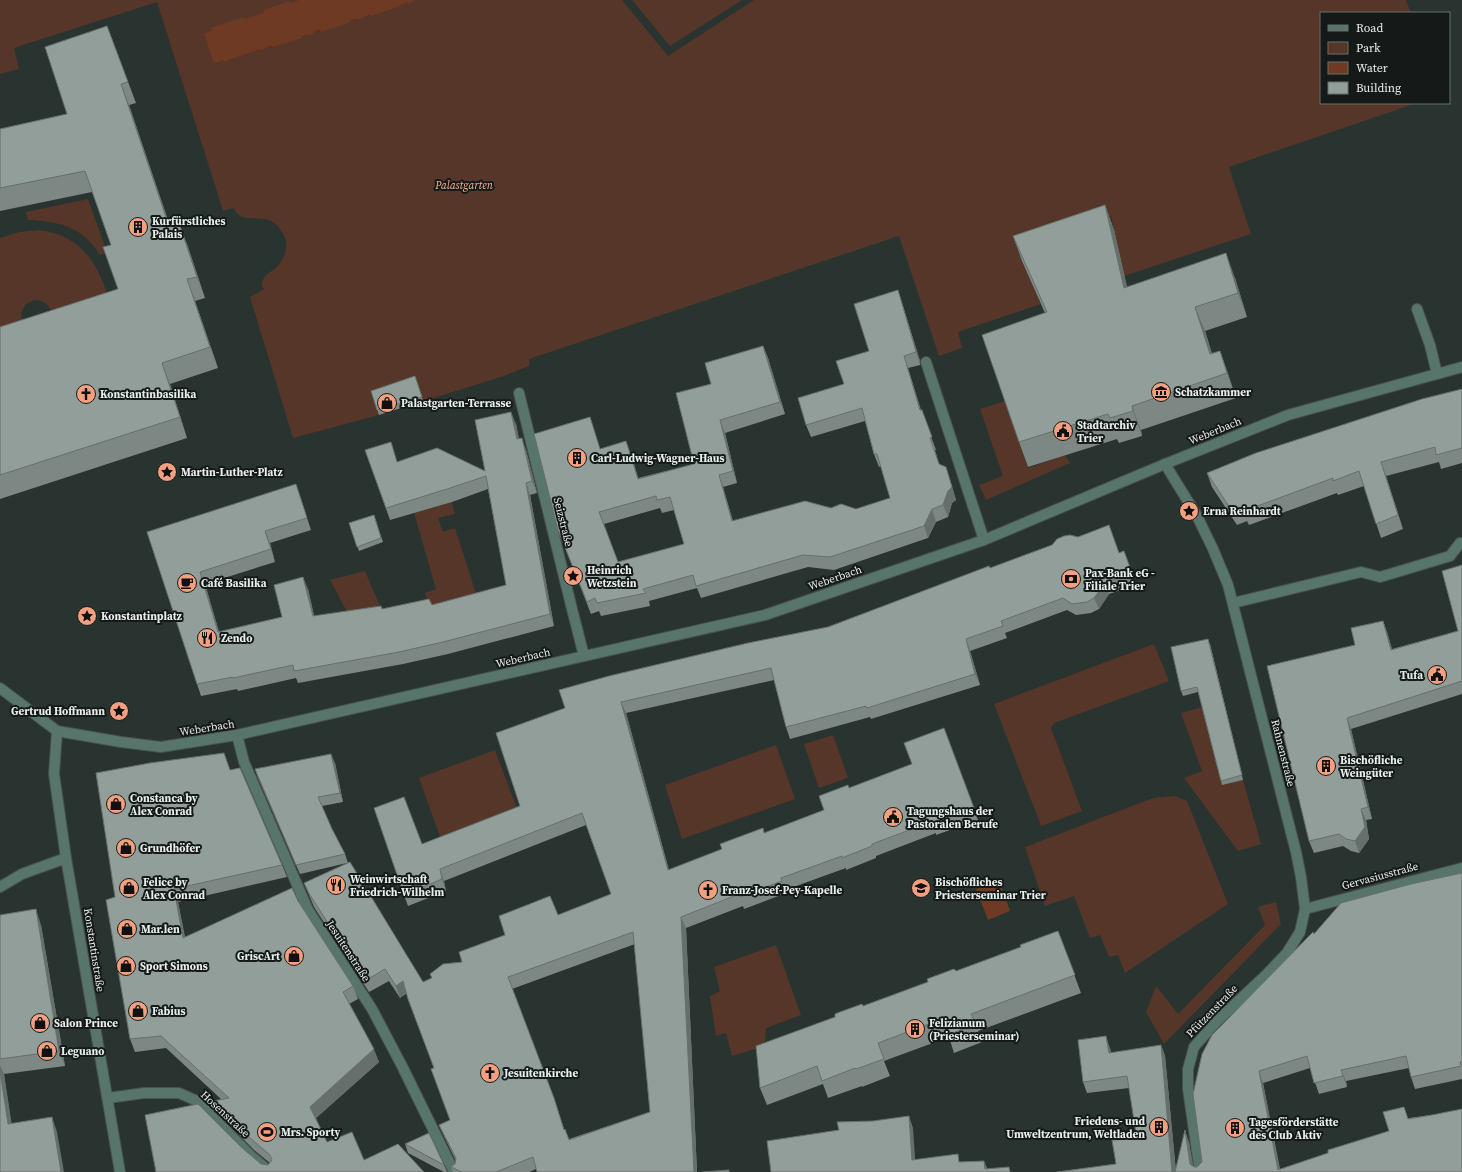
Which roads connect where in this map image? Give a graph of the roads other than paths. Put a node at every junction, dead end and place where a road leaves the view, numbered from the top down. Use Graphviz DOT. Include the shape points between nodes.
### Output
graph roads {
  1 [pos="1417,309"];
  2 [pos="926,362"];
  3 [pos="1462,367"];
  4 [pos="1437,374"];
  5 [pos="519,393"];
  6 [pos="1165,464"];
  7 [pos="984,540"];
  8 [pos="1461,543"];
  9 [pos="1233,603"];
  10 [pos="584,656"];
  11 [pos="0,688"];
  12 [pos="57,731"];
  13 [pos="237,735"];
  14 [pos="66,858"];
  15 [pos="1462,868"];
  16 [pos="0,887"];
  17 [pos="1305,909"];
  18 [pos="108,1098"];
  19 [pos="120,1172"];
  20 [pos="270,1172"];
  21 [pos="454,1172"];
  22 [pos="1200,1172"];
  1 -- 4 [label="street"];
  2 -- 7 [label="street"];
  3 -- 4 [label="street, Weberbach"];
  4 -- 6 [label="street, Weberbach" via="1288,415"];
  5 -- 10 [label="street, Seizstraße"];
  6 -- 7 [label="street, Weberbach"];
  6 -- 9 [label="street, Rahnenstraße" via="1213,549"];
  7 -- 10 [label="street, Weberbach" via="764,615"];
  8 -- 9 [label="street" via="1450,556 1380,577 1361,572"];
  9 -- 17 [label="street, Rahnenstraße" via="1301,877"];
  10 -- 13 [label="street, Weberbach"];
  11 -- 12 [label="street"];
  12 -- 13 [label="street, Weberbach" via="161,747"];
  12 -- 14 [label="street, Konstantinstraße" via="54,774"];
  13 -- 21 [label="street, Jesuitenstraße" via="244,762 308,910 372,1009"];
  14 -- 16 [label="street" via="22,874"];
  14 -- 18 [label="street, Konstantinstraße"];
  15 -- 17 [label="street, Gervasiusstraße"];
  17 -- 22 [label="street, Pfützenstraße" via="1300,932 1287,953 1194,1047 1188,1069 1188,1089"];
  18 -- 19 [label="street, Konstantinstraße"];
  18 -- 20 [label="street, Hosenstraße" via="144,1093 179,1093 197,1101"];
}
